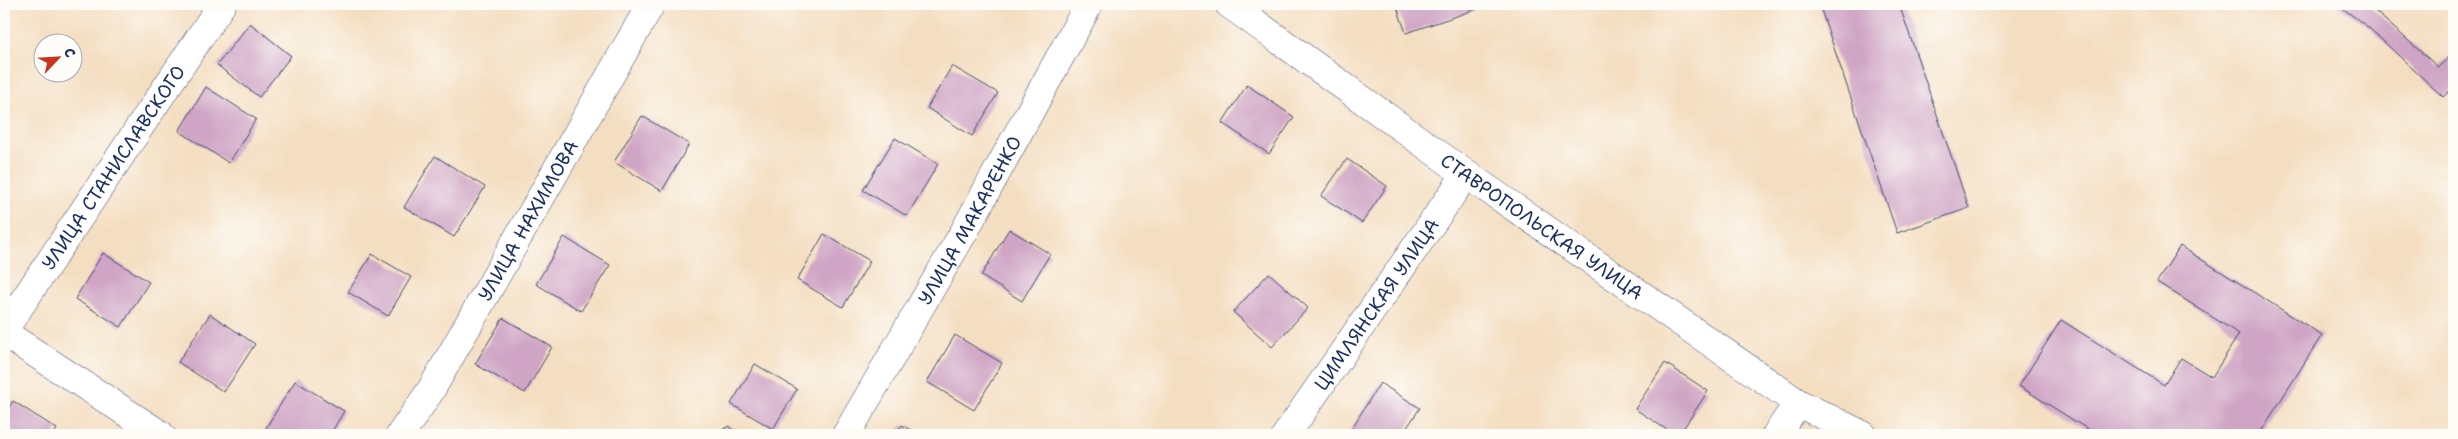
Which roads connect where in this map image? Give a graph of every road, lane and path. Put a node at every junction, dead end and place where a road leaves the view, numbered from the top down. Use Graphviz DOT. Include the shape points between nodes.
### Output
graph roads {
  1 [pos="222,4"];
  2 [pos="651,4"];
  3 [pos="1089,4"];
  4 [pos="1229,4"];
  5 [pos="1466,174"];
  6 [pos="4,332"];
  7 [pos="1798,403"];
  8 [pos="161,435"];
  9 [pos="400,435"];
  10 [pos="846,435"];
  11 [pos="1286,435"];
  12 [pos="1776,435"];
  13 [pos="1863,435"];
  1 -- 6 [label="street, УЛИЦА СТАНИСЛАВСКОГО"];
  2 -- 9 [label="street, УЛИЦА НАХИМОВА" via="432,390"];
  3 -- 10 [label="street, УЛИЦА МАКАРЕНКО" via="966,230"];
  4 -- 5 [label="street, СТАВРОПОЛЬСКАЯ УЛИЦА"];
  5 -- 7 [label="street, СТАВРОПОЛЬСКАЯ УЛИЦА"];
  5 -- 11 [label="street, ЦИМЛЯНСКАЯ УЛИЦА"];
  6 -- 8 [label="street"];
  7 -- 12 [label="street"];
  7 -- 13 [label="street, СТАВРОПОЛЬСКАЯ УЛИЦА"];
}
